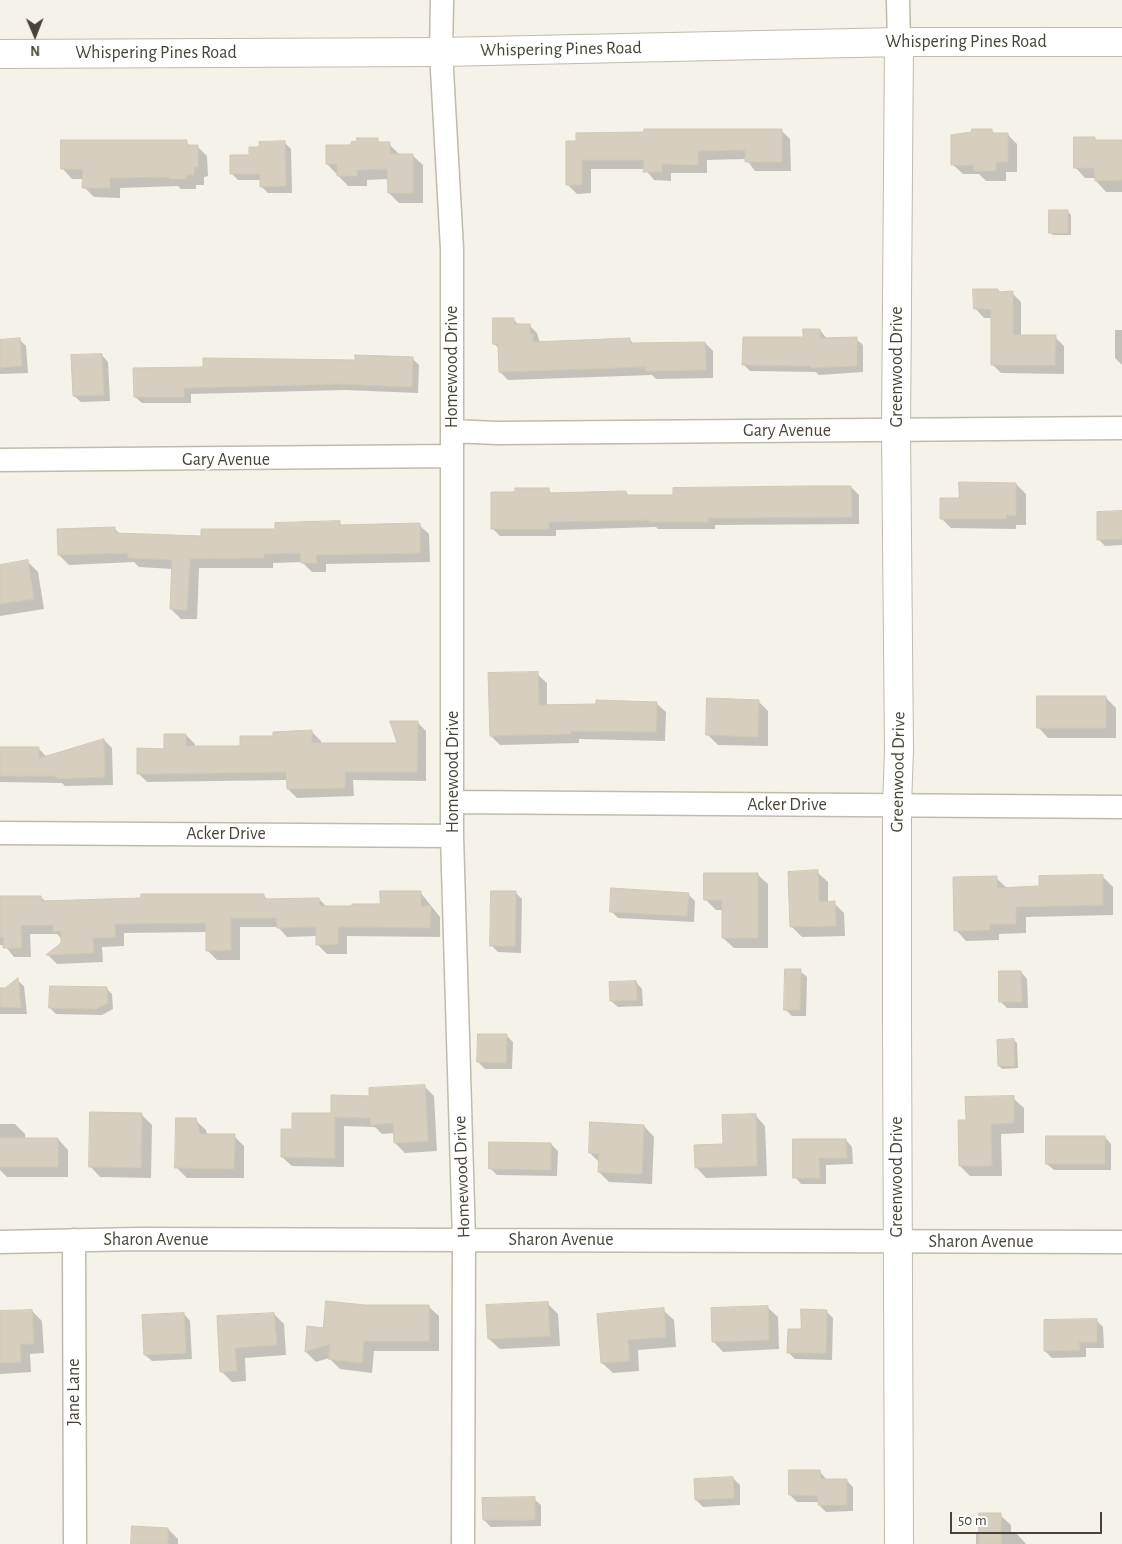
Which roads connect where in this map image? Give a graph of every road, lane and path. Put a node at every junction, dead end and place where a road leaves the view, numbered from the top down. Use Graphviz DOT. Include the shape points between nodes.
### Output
graph roads {
  1 [pos="442,0"];
  2 [pos="898,0"];
  3 [pos="899,42"];
  4 [pos="1122,42"];
  5 [pos="441,52"];
  6 [pos="0,54"];
  7 [pos="1122,428"];
  8 [pos="452,430"];
  9 [pos="896,431"];
  10 [pos="452,456"];
  11 [pos="0,460"];
  12 [pos="453,802"];
  13 [pos="897,806"];
  14 [pos="1122,807"];
  15 [pos="0,834"];
  16 [pos="452,836"];
  17 [pos="74,1240"];
  18 [pos="464,1240"];
  19 [pos="897,1241"];
  20 [pos="0,1242"];
  21 [pos="1122,1242"];
  22 [pos="75,1544"];
  23 [pos="463,1544"];
  24 [pos="899,1544"];
  1 -- 5 [label="street, Homewood Drive"];
  2 -- 3 [label="street, Greenwood Drive"];
  3 -- 4 [label="street, Whispering Pines Road"];
  3 -- 5 [label="street, Whispering Pines Road"];
  3 -- 9 [label="street, Greenwood Drive"];
  5 -- 6 [label="street, Whispering Pines Road"];
  5 -- 8 [label="street, Homewood Drive" via="452,249"];
  7 -- 9 [label="street, Gary Avenue"];
  8 -- 9 [label="street, Gary Avenue" via="497,433"];
  8 -- 10 [label="street, Homewood Drive"];
  9 -- 13 [label="street, Greenwood Drive" via="900,750"];
  10 -- 11 [label="street, Gary Avenue"];
  10 -- 12 [label="street, Homewood Drive"];
  12 -- 13 [label="street, Acker Drive"];
  12 -- 16 [label="street, Homewood Drive"];
  13 -- 14 [label="street, Acker Drive"];
  13 -- 19 [label="street, Greenwood Drive"];
  15 -- 16 [label="street, Acker Drive"];
  16 -- 18 [label="street, Homewood Drive"];
  17 -- 18 [label="street, Sharon Avenue"];
  17 -- 20 [label="street, Sharon Avenue"];
  17 -- 22 [label="street, Jane Lane"];
  18 -- 19 [label="street, Sharon Avenue"];
  18 -- 23 [label="street, Homewood Drive"];
  19 -- 21 [label="street, Sharon Avenue"];
  19 -- 24 [label="street, Greenwood Drive"];
}
